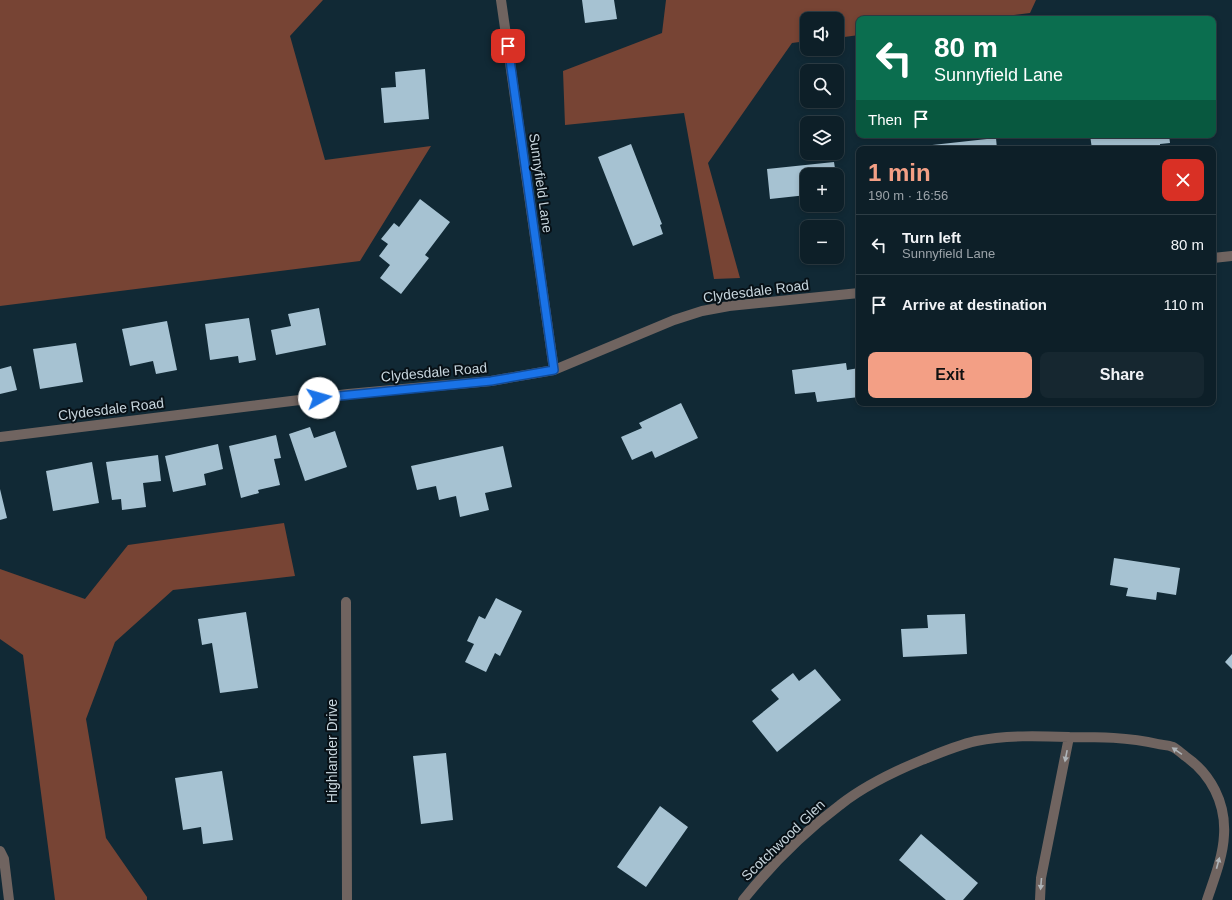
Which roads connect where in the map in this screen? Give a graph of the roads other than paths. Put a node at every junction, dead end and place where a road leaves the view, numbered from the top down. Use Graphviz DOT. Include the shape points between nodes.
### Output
graph roads {
  1 [pos="501,0"];
  2 [pos="1232,256"];
  3 [pos="1216,258"];
  4 [pos="856,293"];
  5 [pos="554,370"];
  6 [pos="0,437"];
  7 [pos="346,602"];
  8 [pos="1069,737"];
  9 [pos="0,851"];
  10 [pos="9,900"];
  11 [pos="347,900"];
  12 [pos="743,900"];
  13 [pos="1040,900"];
  14 [pos="1207,900"];
  1 -- 5 [label="street, Sunnyfield Lane"];
  2 -- 3 [label="street"];
  4 -- 5 [label="street, Clydesdale Road" via="702,311 674,320"];
  5 -- 6 [label="street, Clydesdale Road" via="491,381 348,394"];
  7 -- 11 [label="street, Highlander Drive"];
  8 -- 12 [label="street, Scotchwood Glen" via="1005,737 975,741 936,754 870,785 840,804 814,826"];
  8 -- 13 [label="street, one-way"];
  14 -- 8 [label="street, Scotchwood Glen, one-way" via="1220,860 1224,835 1222,809 1216,789 1205,774 1172,747 1139,739"];
  9 -- 10 [label="street" via="4,859"];
}
